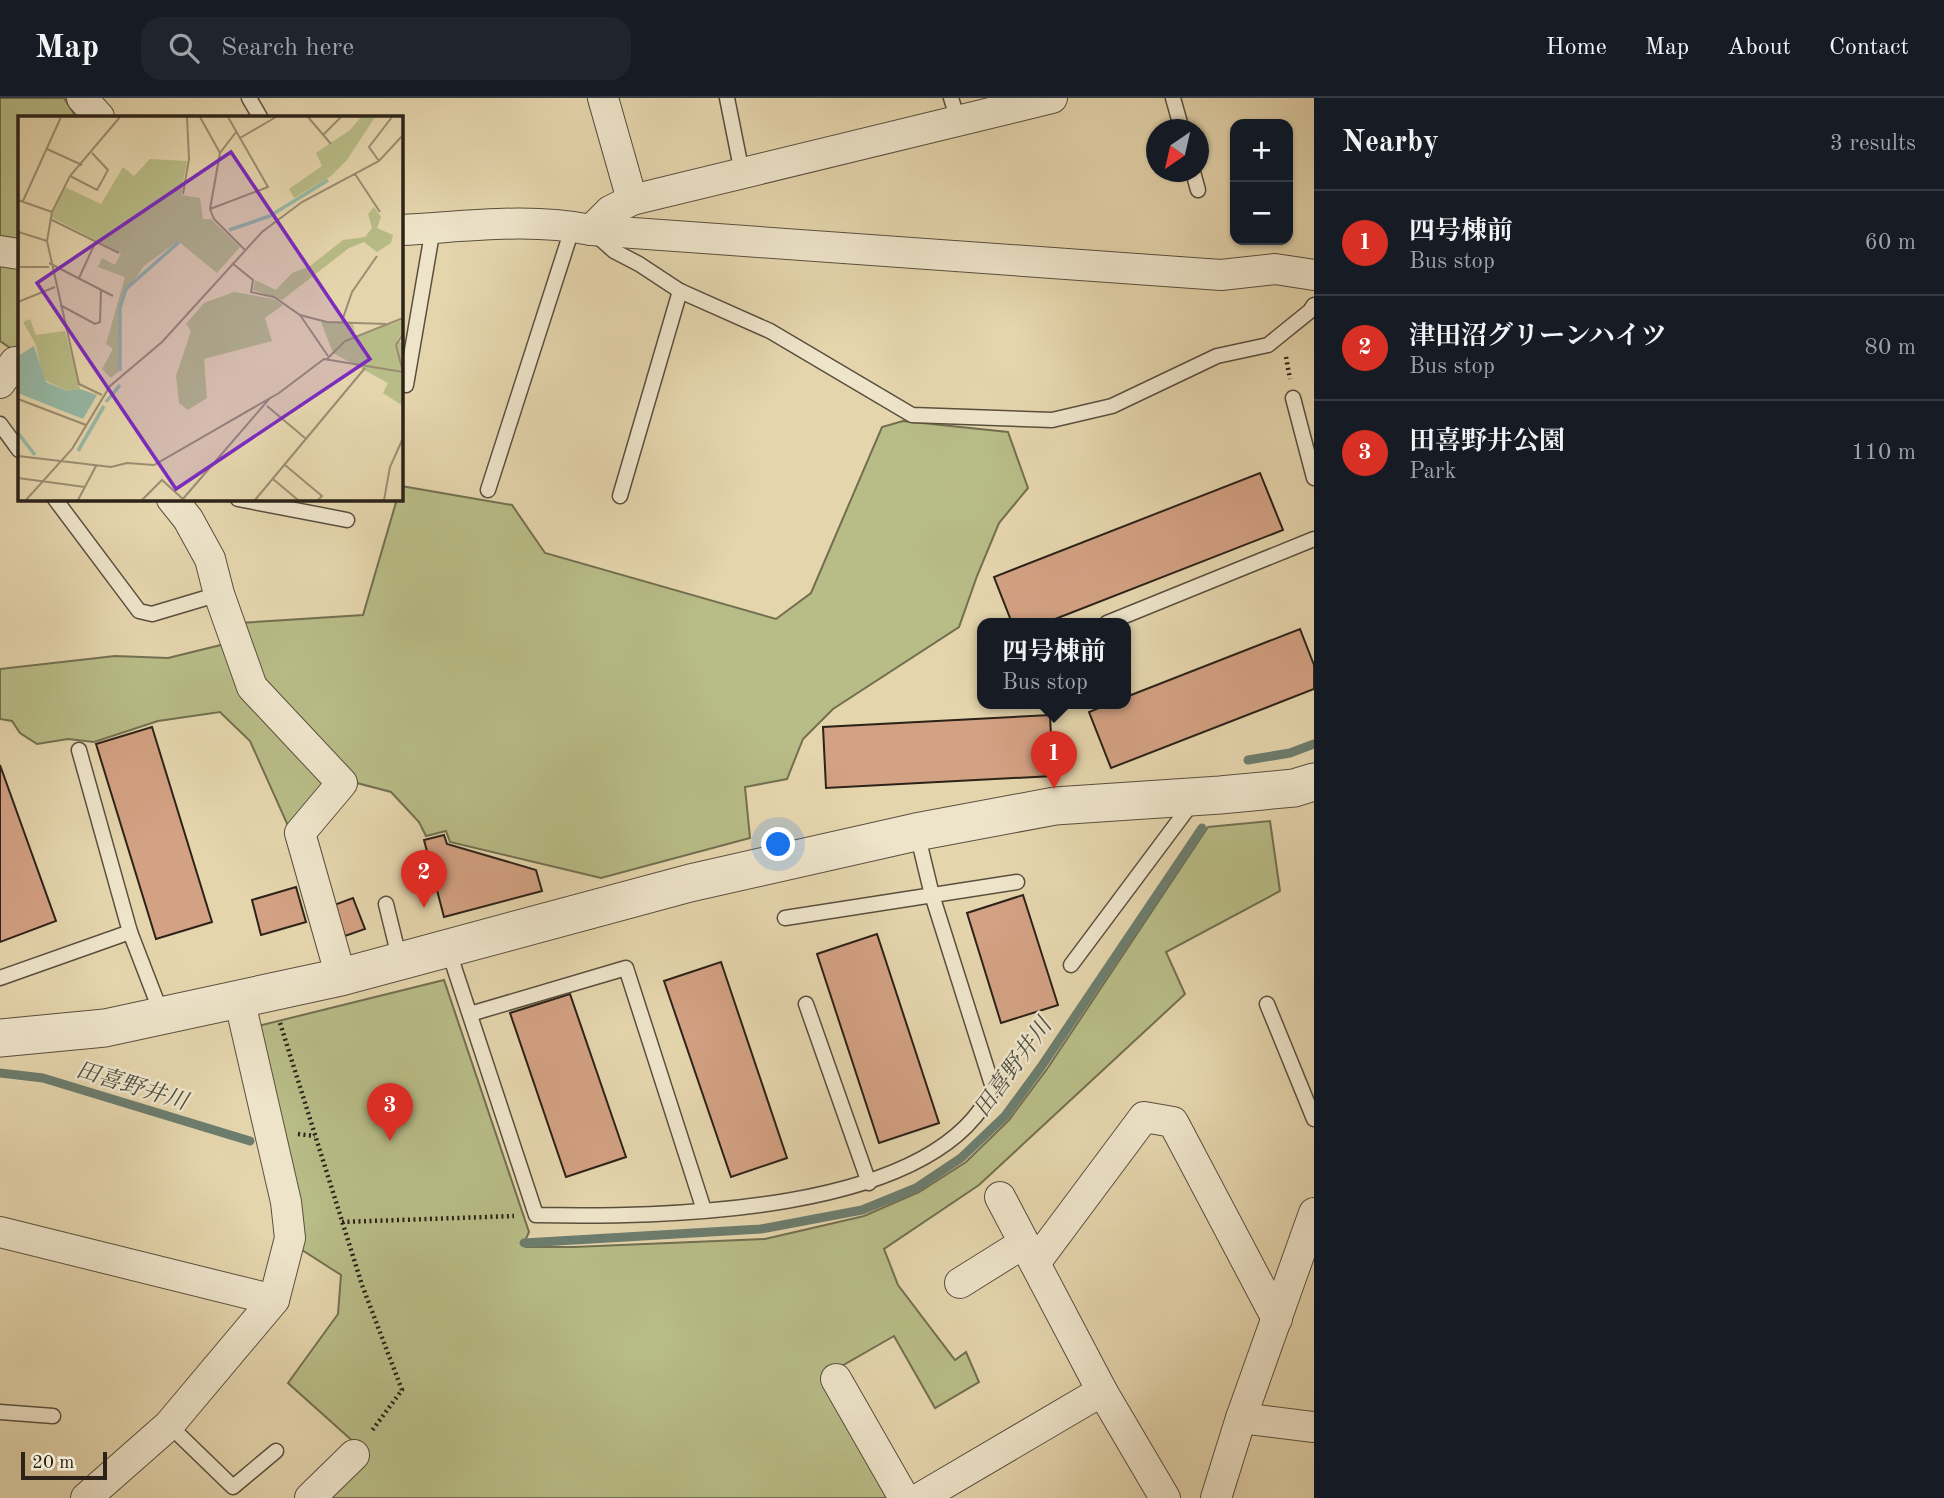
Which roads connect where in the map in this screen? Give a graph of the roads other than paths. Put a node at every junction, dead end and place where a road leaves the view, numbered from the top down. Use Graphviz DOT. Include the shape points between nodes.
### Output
graph roads {
  1 [pos="82,98"];
  2 [pos="249,98"];
  3 [pos="603,98"];
  4 [pos="727,98"];
  5 [pos="1173,98"];
  6 [pos="1042,99"];
  7 [pos="955,109"];
  8 [pos="98,116"];
  9 [pos="259,116"];
  10 [pos="1179,119"];
  11 [pos="742,173"];
  12 [pos="1196,182"];
  13 [pos="1198,190"];
  14 [pos="632,200"];
  15 [pos="433,228"];
  16 [pos="582,228"];
  17 [pos="402,230"];
  18 [pos="0,251"];
  19 [pos="18,254"];
  20 [pos="1314,275"];
  21 [pos="680,291"];
  22 [pos="1314,305"];
  23 [pos="406,384"];
  24 [pos="1293,398"];
  25 [pos="0,424"];
  26 [pos="18,449"];
  27 [pos="1314,478"];
  28 [pos="488,491"];
  29 [pos="620,496"];
  30 [pos="56,500"];
  31 [pos="243,500"];
  32 [pos="185,506"];
  33 [pos="347,520"];
  34 [pos="1314,539"];
  35 [pos="219,594"];
  36 [pos="1119,618"];
  37 [pos="79,750"];
  38 [pos="1314,782"];
  39 [pos="1196,797"];
  40 [pos="916,832"];
  41 [pos="1017,882"];
  42 [pos="932,895"];
  43 [pos="386,904"];
  44 [pos="785,918"];
  45 [pos="130,932"];
  46 [pos="448,948"];
  47 [pos="400,962"];
  48 [pos="1072,965"];
  49 [pos="341,977"];
  50 [pos="0,978"];
  51 [pos="239,998"];
  52 [pos="806,1004"];
  53 [pos="1267,1004"];
  54 [pos="470,1014"];
  55 [pos="162,1017"];
  56 [pos="0,1038"];
  57 [pos="1314,1119"];
  58 [pos="869,1183"];
  59 [pos="1000,1197"];
  60 [pos="704,1210"];
  61 [pos="1314,1213"];
  62 [pos="0,1232"];
  63 [pos="1030,1253"];
  64 [pos="960,1283"];
  65 [pos="274,1300"];
  66 [pos="1277,1319"];
  67 [pos="836,1379"];
  68 [pos="1102,1391"];
  69 [pos="0,1412"];
  70 [pos="52,1416"];
  71 [pos="1241,1419"];
  72 [pos="169,1425"];
  73 [pos="1314,1427"];
  74 [pos="276,1451"];
  75 [pos="354,1455"];
  76 [pos="86,1498"];
  77 [pos="310,1498"];
  78 [pos="904,1498"];
  79 [pos="920,1498"];
  80 [pos="1165,1498"];
  81 [pos="1216,1498"];
  1 -- 8 [label="street"];
  2 -- 9 [label="lane"];
  3 -- 14 [label="street"];
  4 -- 11 [label="lane"];
  5 -- 10 [label="lane"];
  6 -- 7 [label="street"];
  7 -- 11 [label="street"];
  11 -- 14 [label="street"];
  12 -- 13 [label="lane"];
  14 -- 16 [label="street"];
  15 -- 16 [label="street" via="532,224"];
  15 -- 17 [label="street"];
  15 -- 23 [label="lane"];
  16 -- 20 [label="street" via="1221,275 1275,269"];
  16 -- 21 [label="lane"];
  16 -- 28 [label="lane"];
  18 -- 19 [label="street"];
  21 -- 22 [label="lane" via="770,331 912,415 1052,420 1112,406 1217,356 1268,345"];
  21 -- 29 [label="lane"];
  24 -- 27 [label="lane"];
  25 -- 26 [label="lane"];
  30 -- 35 [label="lane" via="139,611 152,614"];
  31 -- 33 [label="lane"];
  32 -- 35 [label="street" via="211,559"];
  34 -- 36 [label="lane"];
  35 -- 49 [label="street" via="252,687 342,783 300,833"];
  37 -- 45 [label="lane"];
  38 -- 39 [label="street"];
  39 -- 40 [label="street" via="1055,806"];
  39 -- 48 [label="lane"];
  40 -- 42 [label="lane"];
  40 -- 46 [label="street" via="690,883"];
  41 -- 42 [label="lane"];
  42 -- 44 [label="lane"];
  42 -- 58 [label="lane" via="993,1088 985,1105 947,1144"];
  43 -- 47 [label="lane"];
  45 -- 50 [label="lane"];
  45 -- 55 [label="lane"];
  46 -- 47 [label="street"];
  46 -- 54 [label="lane"];
  47 -- 49 [label="street"];
  49 -- 51 [label="street"];
  51 -- 55 [label="street"];
  51 -- 65 [label="street" via="288,1214 290,1238"];
  52 -- 58 [label="lane"];
  53 -- 57 [label="lane"];
  54 -- 60 [label="lane" via="536,1215"];
  54 -- 60 [label="lane" via="626,968"];
  55 -- 56 [label="street" via="105,1028"];
  58 -- 60 [label="lane" via="758,1206"];
  59 -- 63 [label="street"];
  61 -- 66 [label="street"];
  62 -- 65 [label="street"];
  63 -- 64 [label="street"];
  63 -- 66 [label="street" via="1144,1117 1173,1122"];
  63 -- 68 [label="street"];
  65 -- 72 [label="street"];
  66 -- 71 [label="street"];
  67 -- 78 [label="street"];
  68 -- 79 [label="street"];
  68 -- 80 [label="street"];
  69 -- 70 [label="lane"];
  71 -- 73 [label="street"];
  71 -- 81 [label="street"];
  72 -- 74 [label="lane" via="233,1487"];
  72 -- 76 [label="street"];
  75 -- 77 [label="street"];
}
